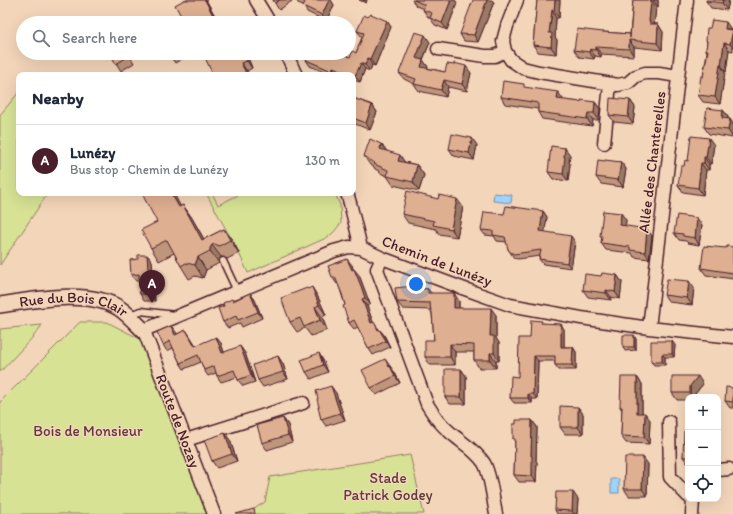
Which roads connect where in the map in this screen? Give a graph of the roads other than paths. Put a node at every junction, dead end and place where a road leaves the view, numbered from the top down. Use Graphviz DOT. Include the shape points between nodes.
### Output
graph roads {
  1 [pos="256,0"];
  2 [pos="517,0"];
  3 [pos="687,0"];
  4 [pos="266,16"];
  5 [pos="438,50"];
  6 [pos="504,51"];
  7 [pos="289,60"];
  8 [pos="295,72"];
  9 [pos="678,76"];
  10 [pos="610,84"];
  11 [pos="604,143"];
  12 [pos="348,196"];
  13 [pos="362,248"];
  14 [pos="382,258"];
  15 [pos="223,261"];
  16 [pos="238,291"];
  17 [pos="0,304"];
  18 [pos="128,315"];
  19 [pos="178,316"];
  20 [pos="649,328"];
  21 [pos="142,330"];
  22 [pos="733,337"];
  23 [pos="303,403"];
  24 [pos="669,422"];
  25 [pos="186,440"];
  26 [pos="685,493"];
  27 [pos="691,502"];
  28 [pos="214,514"];
  29 [pos="496,514"];
  30 [pos="692,514"];
  1 -- 4 [label="street"];
  2 -- 6 [label="street" via="507,26"];
  3 -- 9 [label="street, Allée des Chanterelles"];
  5 -- 6 [label="street" via="485,56 495,56"];
  6 -- 10 [label="street" via="511,60 523,68"];
  7 -- 8 [label="street"];
  9 -- 10 [label="street" via="645,74 636,76 628,83"];
  9 -- 20 [label="street, Allée des Chanterelles"];
  10 -- 11 [label="street"];
  12 -- 13 [label="street"];
  13 -- 14 [label="street, Chemin de Lunézy"];
  13 -- 16 [label="street, Chemin de Lunézy" via="349,247 334,251"];
  14 -- 20 [label="street, Chemin de Lunézy" via="510,305"];
  14 -- 29 [label="street" via="377,269 427,404 436,419 485,464"];
  15 -- 16 [label="lane"];
  16 -- 19 [label="street, Chemin de Lunézy"];
  17 -- 18 [label="street, Rue du Bois Clair" via="82,297 109,303"];
  18 -- 19 [label="lane" via="141,310"];
  18 -- 21 [label="street, Rue du Bois Clair"];
  19 -- 21 [label="street, Chemin de Lunézy"];
  20 -- 22 [label="street, Chemin de Lunézy"];
  21 -- 25 [label="street, Route de Nozay"];
  23 -- 25 [label="street"];
  24 -- 26 [label="street" via="670,477"];
  25 -- 28 [label="street, Route de Nozay"];
  27 -- 30 [label="street"];
}
